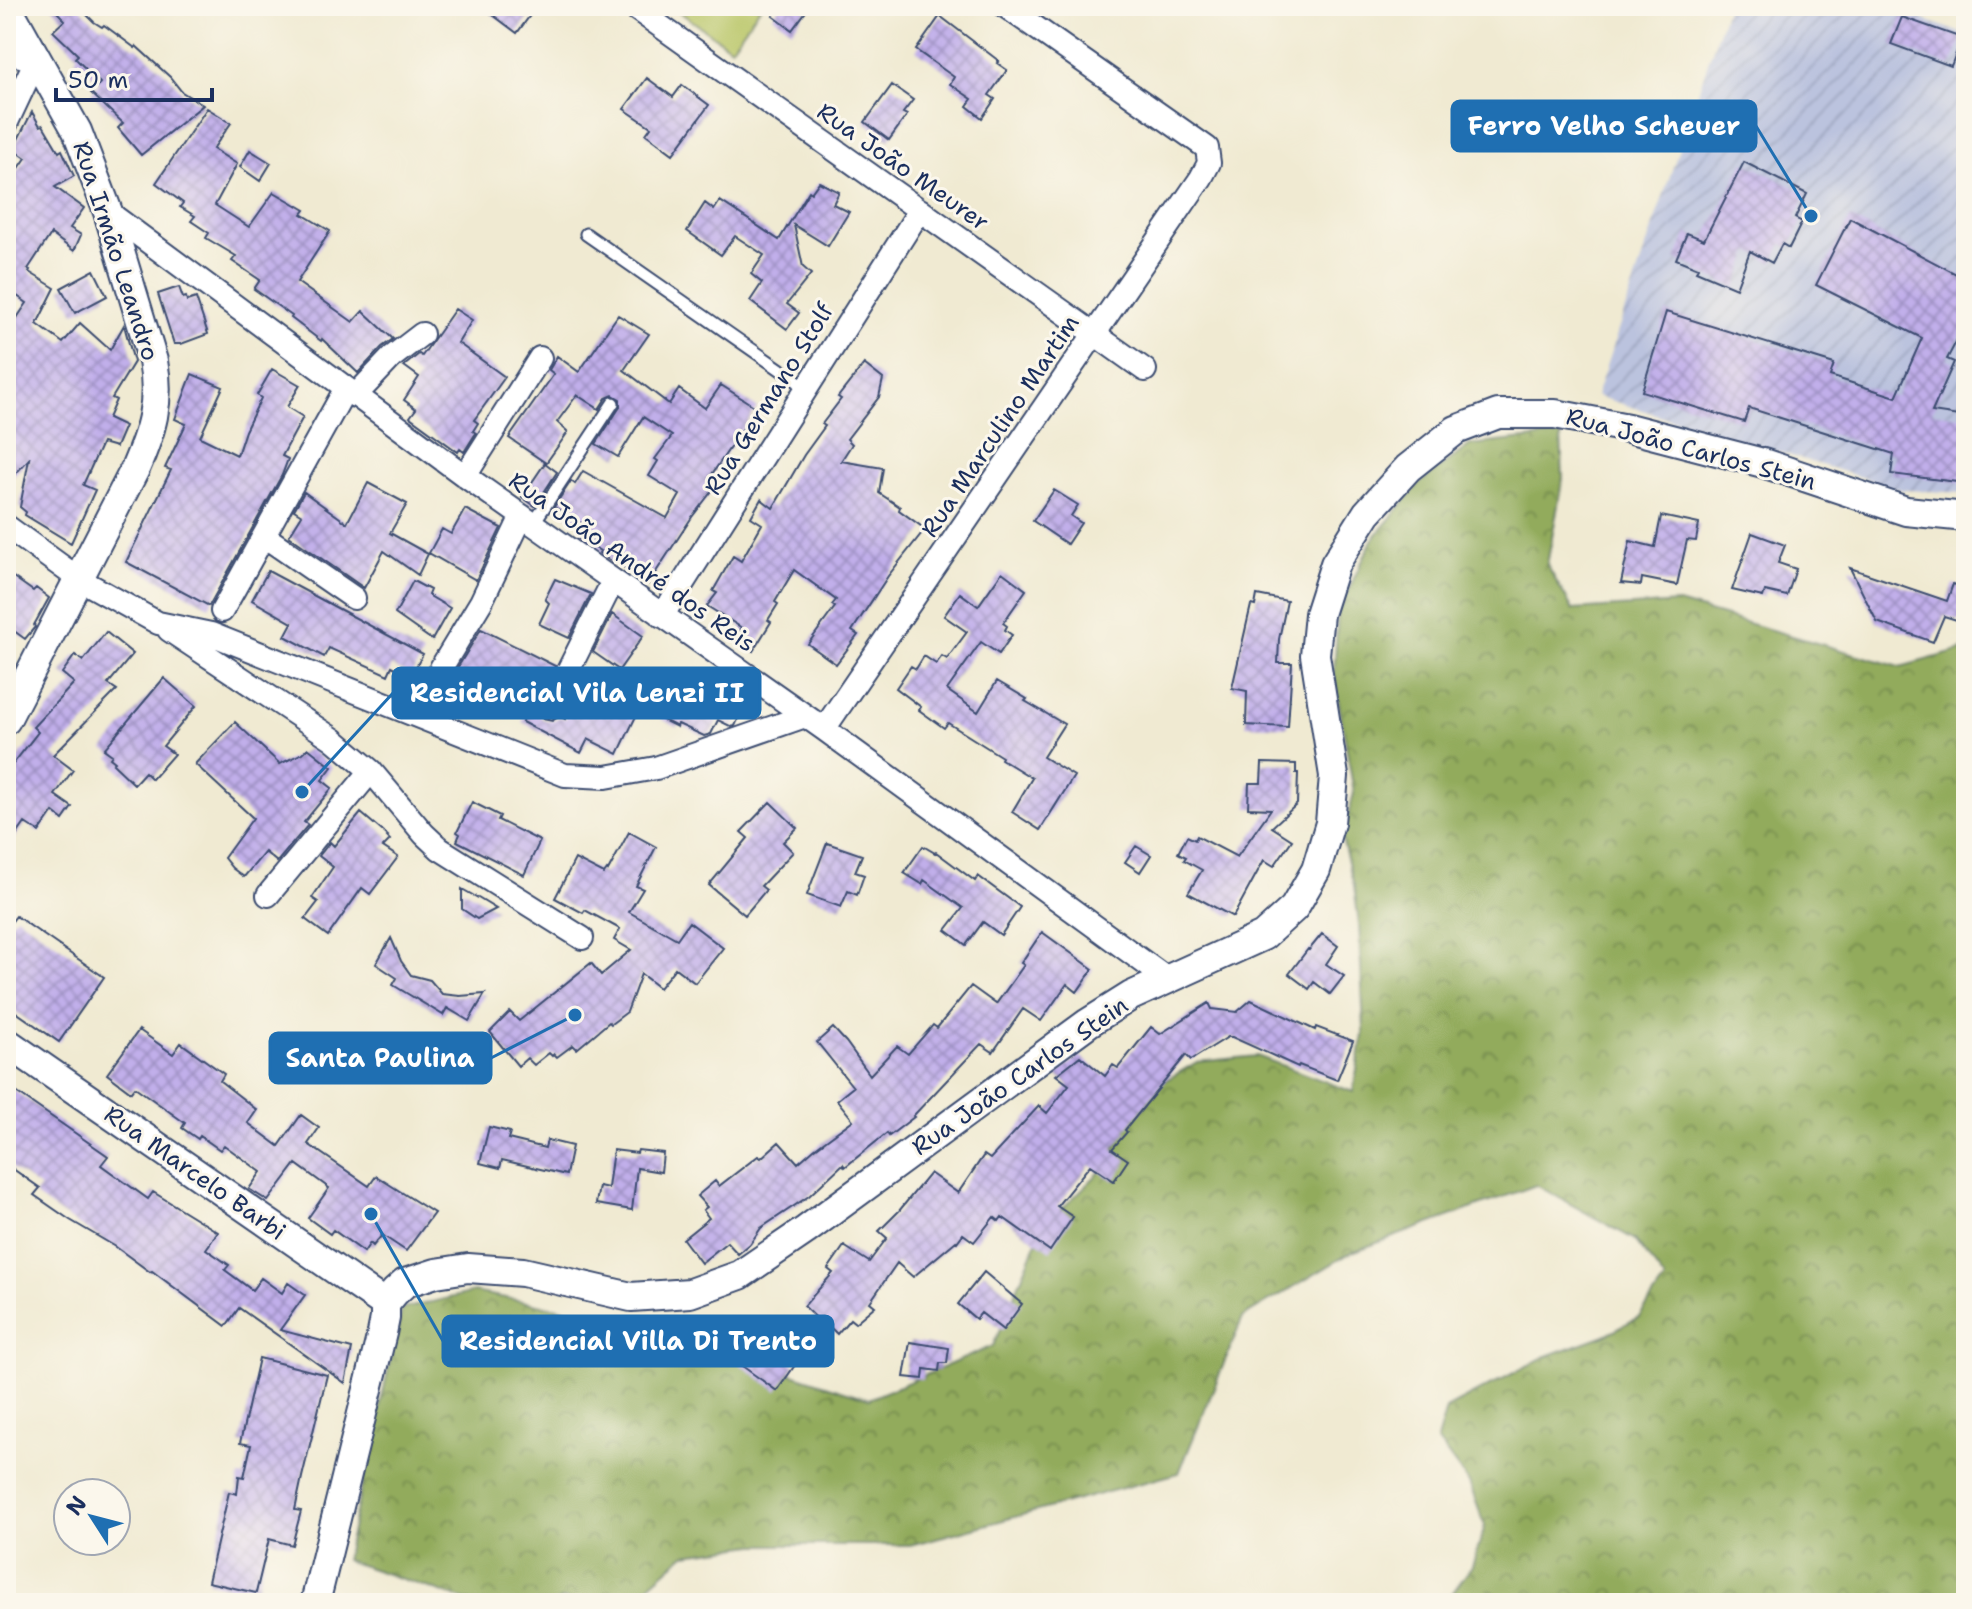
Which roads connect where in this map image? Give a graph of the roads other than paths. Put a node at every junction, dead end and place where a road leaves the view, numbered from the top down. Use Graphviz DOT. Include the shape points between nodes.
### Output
graph roads {
  1 [pos="7,6"];
  2 [pos="632,6"];
  3 [pos="1005,6"];
  4 [pos="6,52"];
  5 [pos="36,60"];
  6 [pos="6,124"];
  7 [pos="920,210"];
  8 [pos="108,212"];
  9 [pos="586,234"];
  10 [pos="422,334"];
  11 [pos="1095,334"];
  12 [pos="540,358"];
  13 [pos="1145,370"];
  14 [pos="807,388"];
  15 [pos="351,392"];
  16 [pos="613,403"];
  17 [pos="465,476"];
  18 [pos="1966,517"];
  19 [pos="528,520"];
  20 [pos="6,526"];
  21 [pos="264,536"];
  22 [pos="79,579"];
  23 [pos="613,581"];
  24 [pos="354,598"];
  25 [pos="222,611"];
  26 [pos="662,616"];
  27 [pos="158,623"];
  28 [pos="441,668"];
  29 [pos="550,707"];
  30 [pos="805,716"];
  31 [pos="6,720"];
  32 [pos="824,729"];
  33 [pos="371,771"];
  34 [pos="268,895"];
  35 [pos="582,938"];
  36 [pos="1167,979"];
  37 [pos="6,1042"];
  38 [pos="385,1304"];
  39 [pos="315,1603"];
  1 -- 5 [label="street, Rua Irmão Leandro"];
  2 -- 7 [label="street, Rua João Meurer"];
  3 -- 11 [label="street, Rua Marculino Martim" via="1207,148 1209,163 1201,178"];
  4 -- 5 [label="street"];
  5 -- 6 [label="street"];
  5 -- 8 [label="street, Rua Irmão Leandro" via="77,131"];
  7 -- 11 [label="street, Rua João Meurer"];
  7 -- 14 [label="street, Rua Germano Stolf"];
  8 -- 15 [label="street, Rua João André dos Reis"];
  8 -- 22 [label="street, Rua Irmão Leandro" via="157,381 149,435"];
  9 -- 14 [label="lane"];
  10 -- 15 [label="street"];
  11 -- 13 [label="street, Rua João Meurer"];
  11 -- 32 [label="street, Rua Marculino Martim"];
  12 -- 17 [label="street"];
  14 -- 26 [label="street, Rua Germano Stolf"];
  15 -- 17 [label="street, Rua João André dos Reis"];
  15 -- 21 [label="street"];
  16 -- 19 [label="lane"];
  17 -- 19 [label="street, Rua João André dos Reis"];
  18 -- 36 [label="street, Rua João Carlos Stein" via="1906,511 1763,463 1555,414 1498,414 1456,430 1408,468 1367,513 1335,564 1319,614 1315,655 1334,776 1330,823 1316,870 1294,908 1263,936"];
  19 -- 23 [label="street, Rua João André dos Reis"];
  19 -- 28 [label="street"];
  20 -- 22 [label="street"];
  21 -- 24 [label="street"];
  21 -- 25 [label="street"];
  22 -- 27 [label="street"];
  22 -- 31 [label="street, Rua Irmão Leandro"];
  23 -- 26 [label="street, Rua João André dos Reis"];
  23 -- 29 [label="street"];
  26 -- 30 [label="street, Rua João André dos Reis"];
  27 -- 30 [label="street" via="211,634 565,775 606,777 656,768"];
  27 -- 33 [label="street" via="333,739"];
  30 -- 32 [label="street, Rua João André dos Reis"];
  32 -- 36 [label="street, Rua João André dos Reis"];
  33 -- 34 [label="street"];
  33 -- 35 [label="street" via="440,849"];
  36 -- 38 [label="street, Rua João Carlos Stein" via="1088,1023 740,1275 690,1293 631,1297 523,1272 468,1268 405,1283"];
  37 -- 38 [label="street, Rua Marcelo Barbi"];
  38 -- 39 [label="street"];
}
